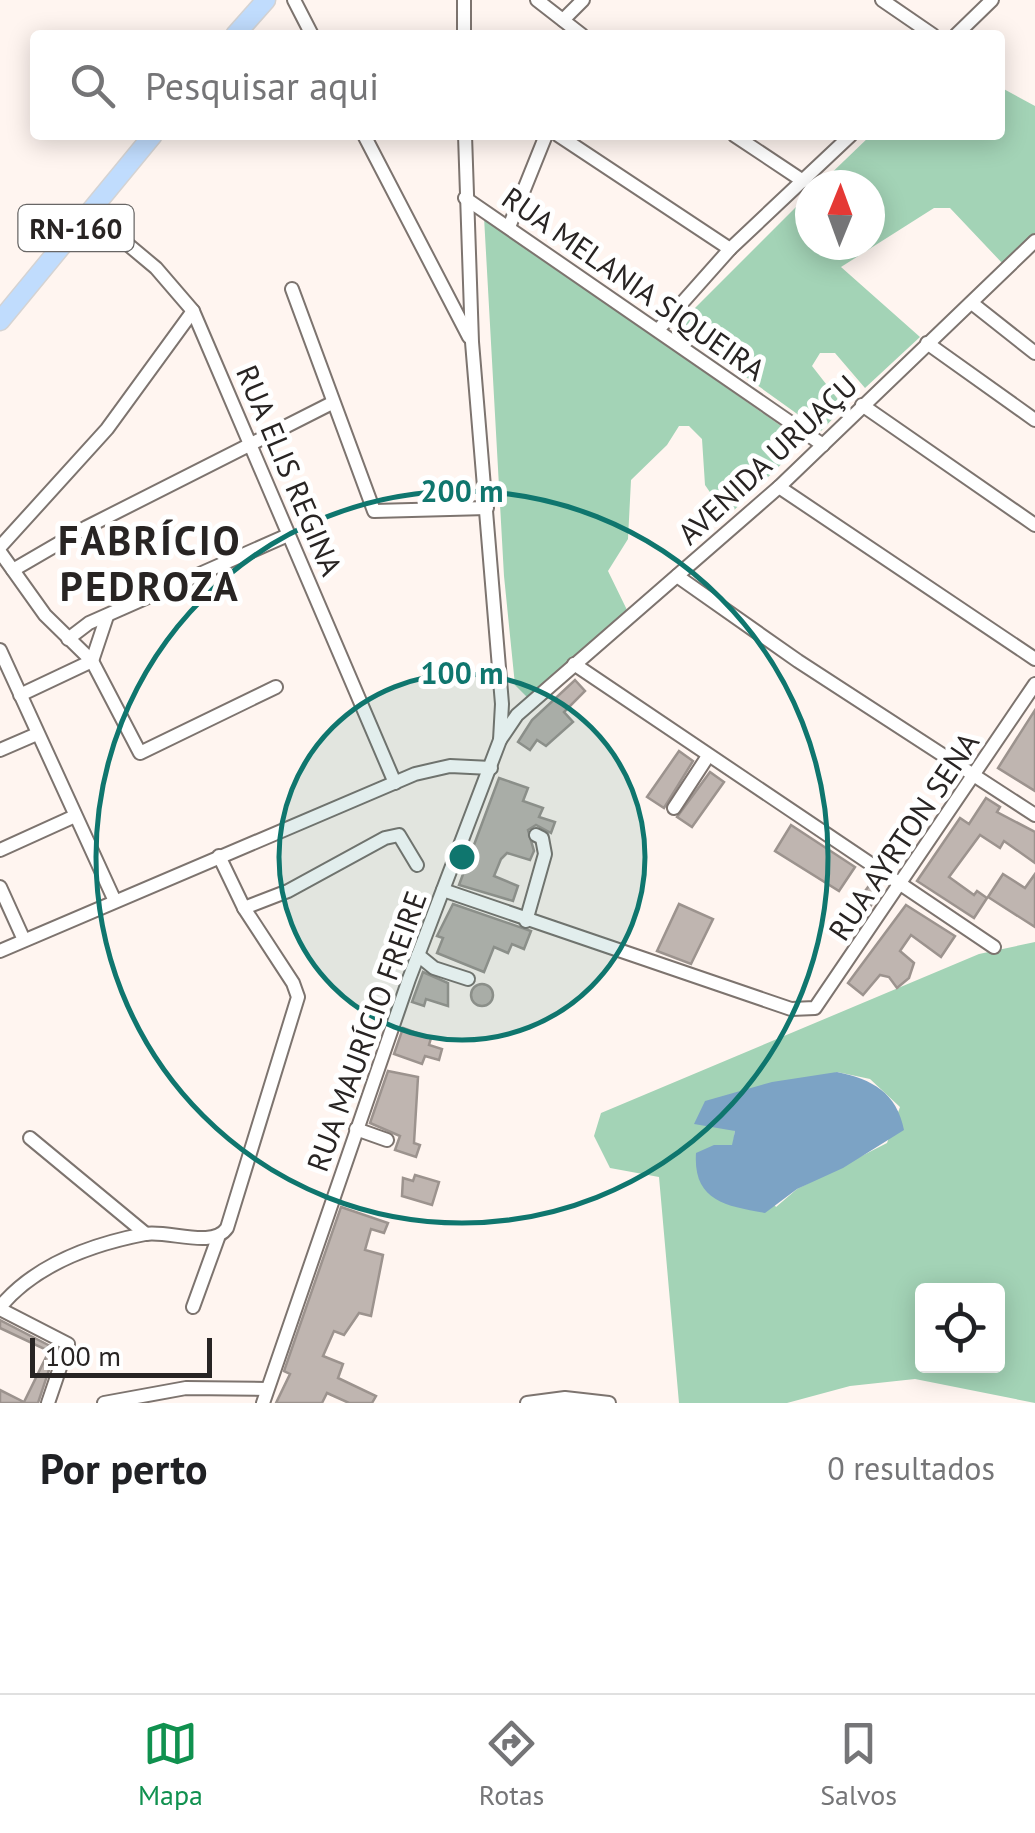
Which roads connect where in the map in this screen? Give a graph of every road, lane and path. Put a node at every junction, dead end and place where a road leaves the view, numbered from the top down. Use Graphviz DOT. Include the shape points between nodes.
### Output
graph roads {
  1 [pos="266,0"];
  2 [pos="294,0"];
  3 [pos="464,0"];
  4 [pos="537,0"];
  5 [pos="583,0"];
  6 [pos="882,0"];
  7 [pos="992,0"];
  8 [pos="564,20"];
  9 [pos="239,30"];
  10 [pos="309,30"];
  11 [pos="464,30"];
  12 [pos="576,30"];
  13 [pos="926,30"];
  14 [pos="961,30"];
  15 [pos="148,140"];
  16 [pos="367,140"];
  17 [pos="465,140"];
  18 [pos="544,140"];
  19 [pos="565,140"];
  20 [pos="742,140"];
  21 [pos="846,140"];
  22 [pos="814,170"];
  23 [pos="795,175"];
  24 [pos="795,188"];
  25 [pos="466,198"];
  26 [pos="89,212"];
  27 [pos="509,227"];
  28 [pos="1035,241"];
  29 [pos="730,250"];
  30 [pos="292,289"];
  31 [pos="972,304"];
  32 [pos="193,310"];
  33 [pos="0,321"];
  34 [pos="658,330"];
  35 [pos="472,342"];
  36 [pos="927,343"];
  37 [pos="1035,353"];
  38 [pos="332,402"];
  39 [pos="862,404"];
  40 [pos="1035,420"];
  41 [pos="251,445"];
  42 [pos="824,445"];
  43 [pos="779,487"];
  44 [pos="487,508"];
  45 [pos="1035,525"];
  46 [pos="288,534"];
  47 [pos="0,550"];
  48 [pos="13,570"];
  49 [pos="676,576"];
  50 [pos="107,616"];
  51 [pos="68,639"];
  52 [pos="0,650"];
  53 [pos="1035,659"];
  54 [pos="92,661"];
  55 [pos="574,664"];
  56 [pos="1035,684"];
  57 [pos="276,687"];
  58 [pos="501,690"];
  59 [pos="20,696"];
  60 [pos="526,706"];
  61 [pos="37,734"];
  62 [pos="500,740"];
  63 [pos="0,750"];
  64 [pos="708,756"];
  65 [pos="491,768"];
  66 [pos="974,774"];
  67 [pos="395,782"];
  68 [pos="674,808"];
  69 [pos="1035,814"];
  70 [pos="75,816"];
  71 [pos="536,836"];
  72 [pos="0,850"];
  73 [pos="219,856"];
  74 [pos="417,865"];
  75 [pos="900,884"];
  76 [pos="0,887"];
  77 [pos="443,890"];
  78 [pos="114,899"];
  79 [pos="244,908"];
  80 [pos="526,921"];
  81 [pos="24,940"];
  82 [pos="994,947"];
  83 [pos="0,951"];
  84 [pos="418,955"];
  85 [pos="468,979"];
  86 [pos="356,1129"];
  87 [pos="30,1138"];
  88 [pos="387,1140"];
  89 [pos="146,1234"];
  90 [pos="218,1238"];
  91 [pos="193,1307"];
  92 [pos="0,1308"];
  93 [pos="265,1396"];
  94 [pos="48,1403"];
  95 [pos="104,1403"];
  96 [pos="527,1403"];
  97 [pos="610,1403"];
  1 -- 9 [label="main road"];
  2 -- 10 [label="street"];
  3 -- 11 [label="street"];
  4 -- 8 [label="street"];
  5 -- 8 [label="street"];
  6 -- 13 [label="street"];
  7 -- 14 [label="street"];
  8 -- 12 [label="street"];
  15 -- 26 [label="main road, RN-160"];
  16 -- 35 [label="street"];
  17 -- 25 [label="street, RUA MAURÍCIO FREIRE"];
  18 -- 27 [label="street"];
  19 -- 29 [label="street"];
  20 -- 23 [label="street"];
  21 -- 22 [label="street"];
  24 -- 29 [label="street"];
  25 -- 27 [label="street, RUA MELANIA SIQUEIRA"];
  25 -- 35 [label="street, RUA MAURÍCIO FREIRE"];
  26 -- 32 [label="street, RUA ELIS REGINA" via="156,268"];
  26 -- 33 [label="main road, RN-160"];
  27 -- 34 [label="street, RUA MELANIA SIQUEIRA"];
  28 -- 31 [label="street, AVENIDA URUAÇU"];
  29 -- 34 [label="street"];
  30 -- 38 [label="street"];
  31 -- 36 [label="street, AVENIDA URUAÇU"];
  31 -- 37 [label="street"];
  32 -- 41 [label="street, RUA ELIS REGINA"];
  32 -- 47 [label="street" via="107,428"];
  34 -- 42 [label="street, RUA MELANIA SIQUEIRA"];
  35 -- 44 [label="street, RUA MAURÍCIO FREIRE"];
  36 -- 39 [label="street, AVENIDA URUAÇU"];
  36 -- 40 [label="street"];
  38 -- 41 [label="street"];
  38 -- 44 [label="street" via="370,504 380,513"];
  39 -- 42 [label="street, AVENIDA URUAÇU"];
  39 -- 45 [label="street"];
  41 -- 46 [label="street, RUA ELIS REGINA"];
  41 -- 48 [label="street"];
  42 -- 43 [label="street, AVENIDA URUAÇU"];
  43 -- 49 [label="street, AVENIDA URUAÇU"];
  43 -- 53 [label="street"];
  44 -- 58 [label="street, RUA MAURÍCIO FREIRE"];
  46 -- 50 [label="street"];
  46 -- 67 [label="street, RUA ELIS REGINA"];
  47 -- 48 [label="street"];
  48 -- 51 [label="street"];
  49 -- 55 [label="street, AVENIDA URUAÇU"];
  49 -- 66 [label="street"];
  50 -- 51 [label="street"];
  50 -- 54 [label="street"];
  51 -- 54 [label="street"];
  52 -- 59 [label="street"];
  54 -- 57 [label="street" via="141,753"];
  54 -- 59 [label="street"];
  55 -- 60 [label="street, AVENIDA URUAÇU"];
  55 -- 64 [label="street"];
  56 -- 66 [label="street, RUA AYRTON SENA"];
  58 -- 60 [label="street" via="517,707"];
  58 -- 62 [label="street, RUA MAURÍCIO FREIRE"];
  59 -- 61 [label="street"];
  60 -- 62 [label="street, AVENIDA URUAÇU"];
  61 -- 63 [label="street"];
  61 -- 70 [label="street"];
  62 -- 65 [label="street, RUA MAURÍCIO FREIRE"];
  64 -- 68 [label="street"];
  64 -- 75 [label="street"];
  65 -- 67 [label="street" via="450,766"];
  65 -- 77 [label="street, RUA MAURÍCIO FREIRE"];
  66 -- 69 [label="street"];
  66 -- 75 [label="street, RUA AYRTON SENA"];
  67 -- 73 [label="street"];
  70 -- 72 [label="street"];
  70 -- 78 [label="street"];
  71 -- 80 [label="street" via="545,854"];
  73 -- 78 [label="street"];
  73 -- 79 [label="street"];
  74 -- 79 [label="street" via="399,836 385,838"];
  75 -- 80 [label="street, RUA AYRTON SENA" via="822,1002 808,1010"];
  75 -- 82 [label="street"];
  76 -- 81 [label="street"];
  77 -- 80 [label="street"];
  77 -- 84 [label="street, RUA MAURÍCIO FREIRE"];
  78 -- 81 [label="street"];
  79 -- 90 [label="street" via="298,997"];
  81 -- 83 [label="street"];
  84 -- 85 [label="street"];
  84 -- 86 [label="street, RUA MAURÍCIO FREIRE"];
  86 -- 88 [label="street"];
  86 -- 93 [label="street, RUA MAURÍCIO FREIRE"];
  87 -- 89 [label="street"];
  89 -- 90 [label="street"];
  89 -- 92 [label="street" via="43,1270"];
  90 -- 91 [label="street"];
  92 -- 94 [label="street" via="67,1344"];
  93 -- 95 [label="street" via="186,1388"];
  96 -- 97 [label="street"];
}
